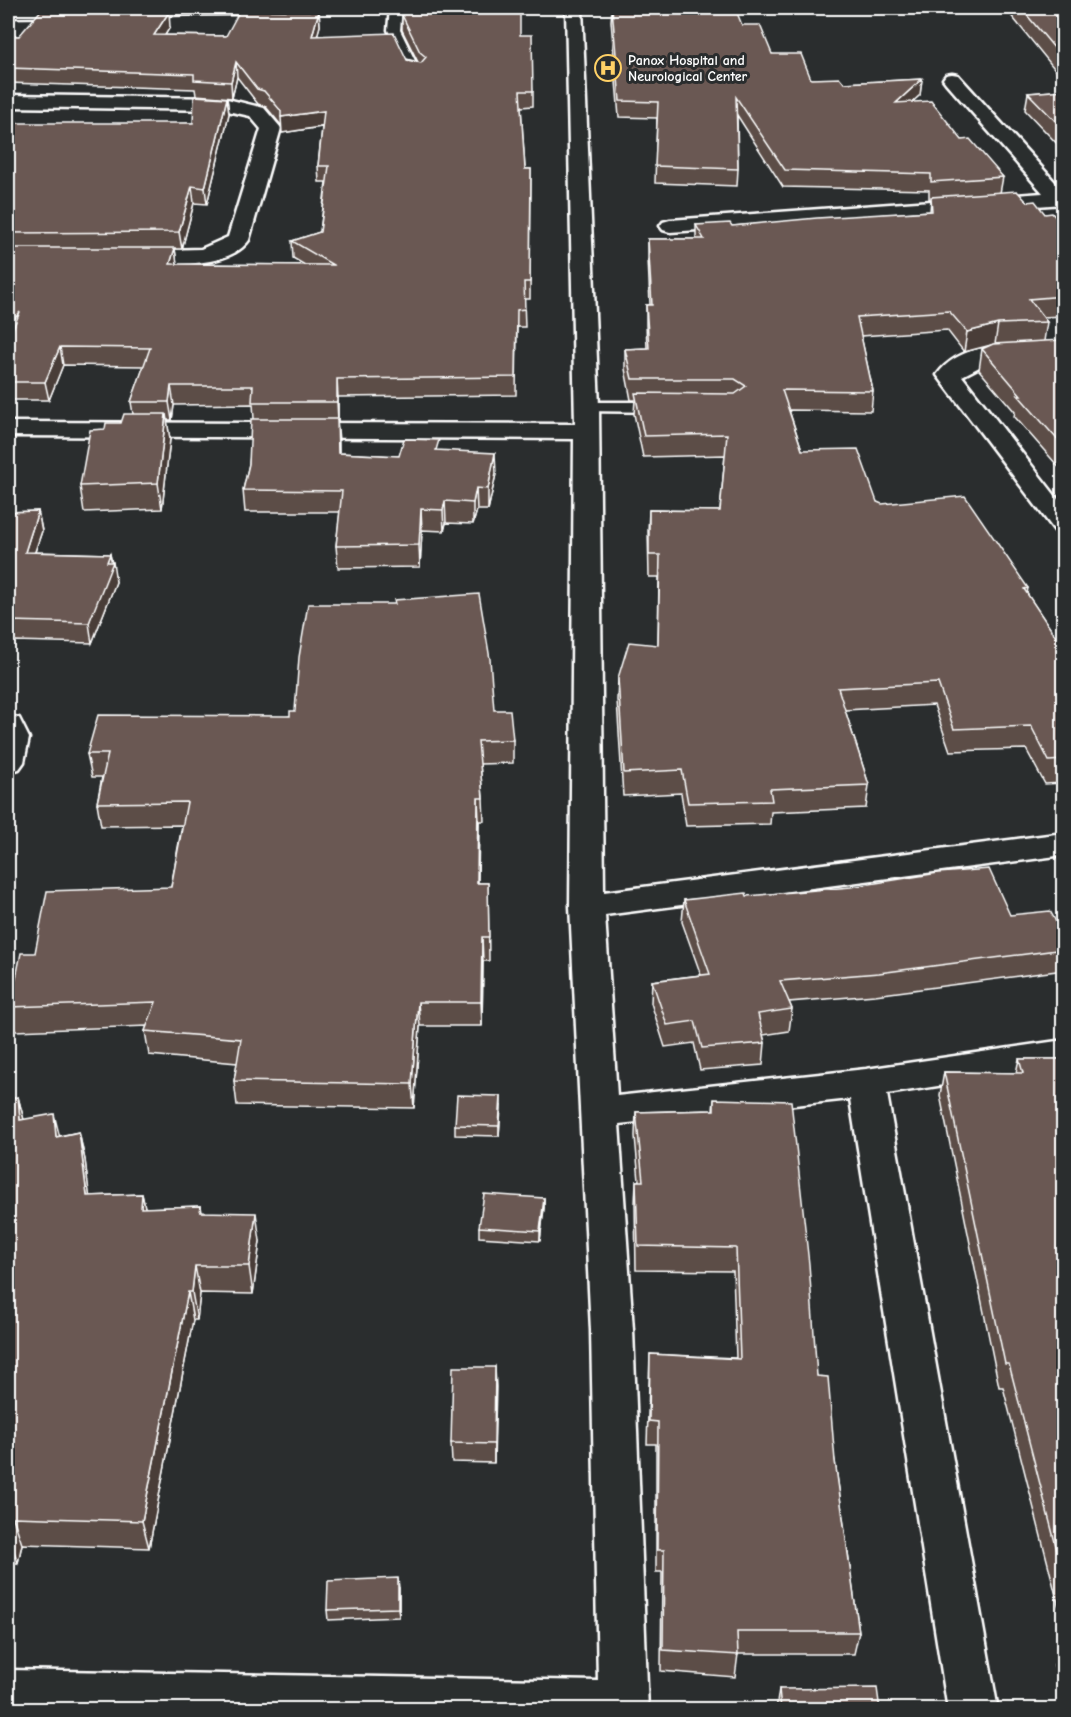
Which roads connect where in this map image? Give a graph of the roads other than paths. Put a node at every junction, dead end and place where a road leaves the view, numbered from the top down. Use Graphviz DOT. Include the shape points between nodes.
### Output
graph roads {
  1 [pos="302,8"];
  2 [pos="396,8"];
  3 [pos="574,8"];
  4 [pos="8,12"];
  5 [pos="418,73"];
  6 [pos="952,79"];
  7 [pos="8,101"];
  8 [pos="1061,198"];
  9 [pos="670,226"];
  10 [pos="112,258"];
  11 [pos="1064,351"];
  12 [pos="677,407"];
  13 [pos="586,419"];
  14 [pos="8,429"];
  15 [pos="1064,525"];
  16 [pos="8,725"];
  17 [pos="8,762"];
  18 [pos="1064,844"];
  19 [pos="587,906"];
  20 [pos="1064,1053"];
  21 [pos="866,1083"];
  22 [pos="601,1112"];
  23 [pos="8,1694"];
  24 [pos="623,1708"];
  25 [pos="974,1710"];
  1 -- 4 [label="street"];
  2 -- 5 [label="lane" via="394,30"];
  3 -- 13 [label="street"];
  6 -- 8 [label="street"];
  7 -- 10 [label="street" via="223,104 257,112 271,128 238,240 226,250 204,257"];
  8 -- 9 [label="street"];
  11 -- 15 [label="street" via="978,356 958,364 948,375"];
  12 -- 13 [label="lane"];
  13 -- 14 [label="street"];
  13 -- 19 [label="street"];
  16 -- 17 [label="street" via="15,738"];
  18 -- 19 [label="street"];
  19 -- 22 [label="street"];
  20 -- 21 [label="street"];
  21 -- 22 [label="street"];
  21 -- 25 [label="street"];
  22 -- 24 [label="street"];
  23 -- 24 [label="street"];
}
